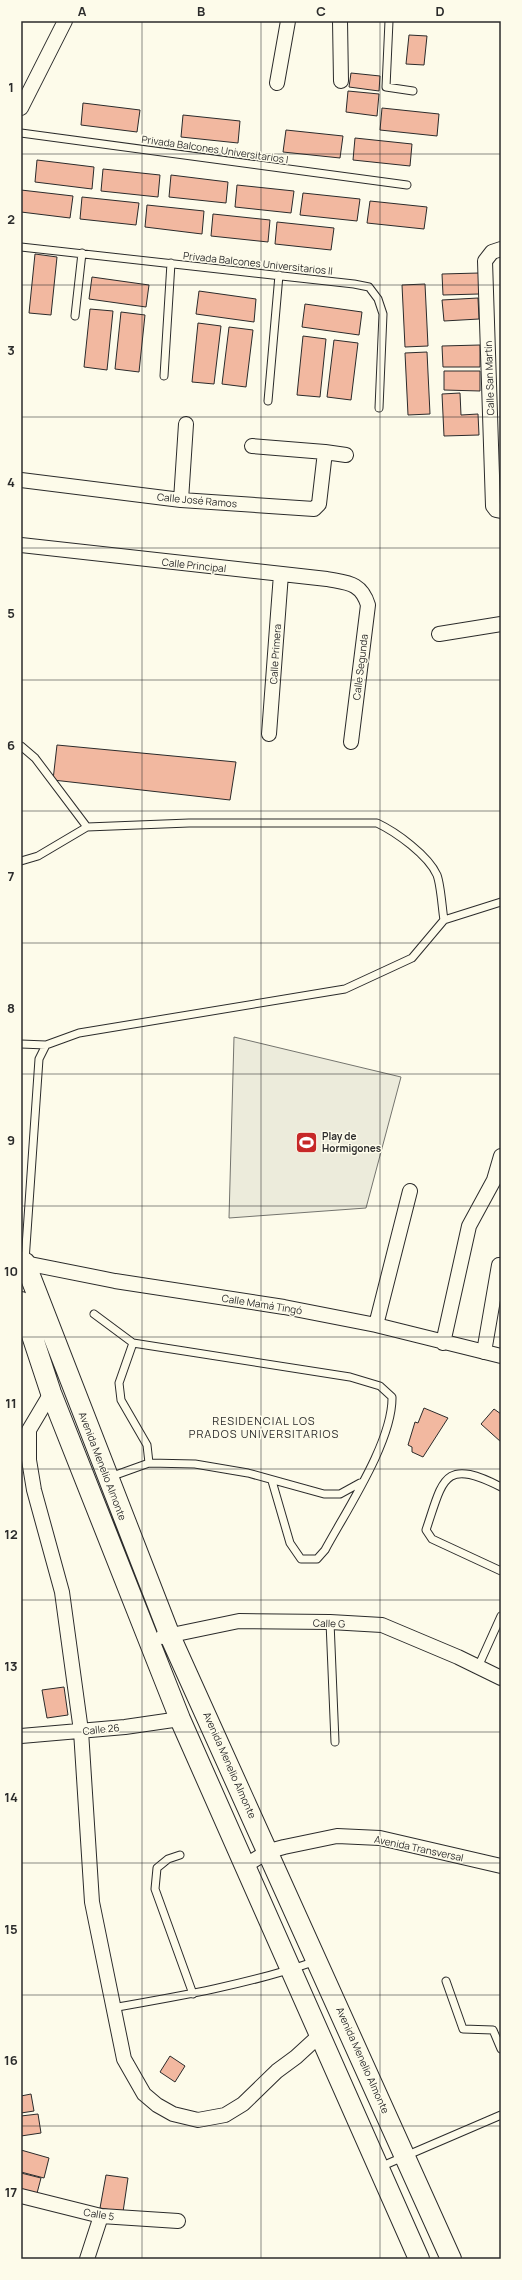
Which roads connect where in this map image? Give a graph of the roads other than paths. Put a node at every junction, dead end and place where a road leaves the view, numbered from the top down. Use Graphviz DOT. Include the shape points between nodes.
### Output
graph roads {
  1 [pos="65,21"];
  2 [pos="288,21"];
  3 [pos="340,21"];
  4 [pos="389,21"];
  5 [pos="341,81"];
  6 [pos="277,83"];
  7 [pos="413,91"];
  8 [pos="21,108"];
  9 [pos="21,133"];
  10 [pos="407,185"];
  11 [pos="21,246"];
  12 [pos="501,249"];
  13 [pos="82,253"];
  14 [pos="171,263"];
  15 [pos="279,276"];
  16 [pos="75,316"];
  17 [pos="164,376"];
  18 [pos="268,401"];
  19 [pos="379,408"];
  20 [pos="186,424"];
  21 [pos="252,446"];
  22 [pos="325,452"];
  23 [pos="346,455"];
  24 [pos="21,480"];
  25 [pos="181,500"];
  26 [pos="501,511"];
  27 [pos="21,546"];
  28 [pos="281,574"];
  29 [pos="364,593"];
  30 [pos="501,624"];
  31 [pos="440,634"];
  32 [pos="269,734"];
  33 [pos="351,742"];
  34 [pos="21,746"];
  35 [pos="87,827"];
  36 [pos="21,861"];
  37 [pos="501,902"];
  38 [pos="444,920"];
  39 [pos="21,1044"];
  40 [pos="46,1045"];
  41 [pos="501,1156"];
  42 [pos="410,1191"];
  43 [pos="23,1263"];
  44 [pos="499,1265"];
  45 [pos="21,1302"];
  46 [pos="94,1314"];
  47 [pos="376,1325"];
  48 [pos="443,1342"];
  49 [pos="133,1343"];
  50 [pos="484,1352"];
  51 [pos="501,1356"];
  52 [pos="51,1393"];
  53 [pos="149,1463"];
  54 [pos="108,1478"];
  55 [pos="272,1481"];
  56 [pos="362,1482"];
  57 [pos="501,1487"];
  58 [pos="500,1569"];
  59 [pos="501,1616"];
  60 [pos="330,1622"];
  61 [pos="170,1636"];
  62 [pos="148,1640"];
  63 [pos="478,1667"];
  64 [pos="501,1678"];
  65 [pos="180,1718"];
  66 [pos="81,1731"];
  67 [pos="21,1736"];
  68 [pos="335,1742"];
  69 [pos="269,1852"];
  70 [pos="180,1855"];
  71 [pos="246,1865"];
  72 [pos="501,1866"];
  73 [pos="318,1961"];
  74 [pos="293,1969"];
  75 [pos="446,1981"];
  76 [pos="193,1994"];
  77 [pos="112,2008"];
  78 [pos="321,2034"];
  79 [pos="501,2048"];
  80 [pos="501,2115"];
  81 [pos="406,2156"];
  82 [pos="379,2168"];
  83 [pos="21,2196"];
  84 [pos="101,2216"];
  85 [pos="178,2221"];
  86 [pos="87,2259"];
  87 [pos="420,2259"];
  88 [pos="451,2259"];
  1 -- 8 [label="street"];
  2 -- 6 [label="street"];
  3 -- 5 [label="street"];
  4 -- 7 [label="lane" via="386,87"];
  9 -- 10 [label="lane, Privada Balcones Universitarios I"];
  11 -- 13 [label="lane, Privada Balcones Universitarios II"];
  12 -- 26 [label="street, Calle San Martín" via="492,252 485,261 493,506"];
  13 -- 14 [label="lane, Privada Balcones Universitarios II"];
  13 -- 16 [label="lane"];
  14 -- 15 [label="lane, Privada Balcones Universitarios II"];
  14 -- 17 [label="lane"];
  15 -- 18 [label="lane"];
  15 -- 19 [label="lane, Privada Balcones Universitarios II" via="369,287 378,299 383,314"];
  20 -- 25 [label="street"];
  21 -- 22 [label="street"];
  22 -- 23 [label="street"];
  22 -- 25 [label="street, Calle José Ramos" via="319,504 314,509"];
  24 -- 25 [label="street, Calle José Ramos"];
  27 -- 28 [label="street, Calle Principal"];
  28 -- 29 [label="street, Calle Principal" via="354,584"];
  28 -- 32 [label="street, Calle Primera"];
  29 -- 33 [label="street, Calle Segunda" via="368,605"];
  30 -- 31 [label="street"];
  34 -- 35 [label="lane" via="35,758"];
  35 -- 36 [label="lane" via="38,856"];
  35 -- 38 [label="lane" via="189,823 377,822 396,832 418,852 437,875"];
  37 -- 38 [label="lane"];
  38 -- 40 [label="lane" via="412,958 345,989 78,1033"];
  39 -- 40 [label="lane"];
  40 -- 43 [label="lane" via="39,1059"];
  41 -- 48 [label="street" via="494,1180 469,1226"];
  42 -- 47 [label="street"];
  43 -- 47 [label="street, Calle Mamá Tingó"];
  43 -- 54 [label="street, Avenida Menelio Almonte"];
  44 -- 50 [label="street"];
  45 -- 52 [label="street"];
  46 -- 49 [label="lane"];
  47 -- 48 [label="street, Calle Mamá Tingó"];
  48 -- 50 [label="street, Calle Mamá Tingó"];
  49 -- 53 [label="lane" via="119,1382 121,1400 147,1445"];
  49 -- 56 [label="lane" via="350,1377 380,1386 392,1397 392,1409 372,1465"];
  50 -- 51 [label="street, Calle Mamá Tingó"];
  52 -- 62 [label="street"];
  52 -- 66 [label="street" via="29,1430 29,1460 34,1490 62,1592"];
  53 -- 54 [label="lane"];
  53 -- 55 [label="lane" via="195,1464 248,1473"];
  54 -- 61 [label="street, Avenida Menelio Almonte"];
  55 -- 56 [label="lane" via="324,1494 340,1494"];
  55 -- 56 [label="lane" via="290,1543 301,1559 310,1560 317,1559 325,1550"];
  57 -- 58 [label="lane" via="480,1476 456,1472 449,1476 441,1487 426,1530 432,1539"];
  59 -- 63 [label="lane"];
  60 -- 61 [label="street, Calle G" via="239,1621"];
  60 -- 63 [label="street, Calle G" via="382,1626"];
  60 -- 68 [label="lane"];
  61 -- 62 [label="street, Calle G"];
  61 -- 69 [label="street, Avenida Menelio Almonte"];
  62 -- 65 [label="street"];
  63 -- 64 [label="street, Calle G"];
  65 -- 66 [label="street, Calle 26"];
  65 -- 71 [label="street"];
  66 -- 67 [label="street, Calle 26"];
  66 -- 77 [label="street" via="92,1902"];
  69 -- 71 [label="street, Avenida Transversal"];
  69 -- 72 [label="street, Avenida Transversal" via="337,1836 380,1838"];
  69 -- 73 [label="street, Avenida Menelio Almonte"];
  70 -- 76 [label="lane" via="168,1859 157,1868 155,1889"];
  71 -- 74 [label="street"];
  73 -- 74 [label="lane"];
  73 -- 81 [label="street, Avenida Menelio Almonte"];
  74 -- 76 [label="lane"];
  74 -- 78 [label="street"];
  75 -- 79 [label="lane" via="463,2029 493,2030"];
  76 -- 77 [label="lane"];
  77 -- 78 [label="street" via="124,2059 144,2094 173,2114 198,2120 225,2115 243,2104"];
  78 -- 82 [label="street"];
  80 -- 81 [label="lane"];
  81 -- 82 [label="lane"];
  81 -- 88 [label="street, Avenida Menelio Almonte"];
  82 -- 87 [label="street"];
  83 -- 84 [label="street, Calle 5"];
  84 -- 85 [label="street, Calle 5"];
  84 -- 86 [label="street"];
}
